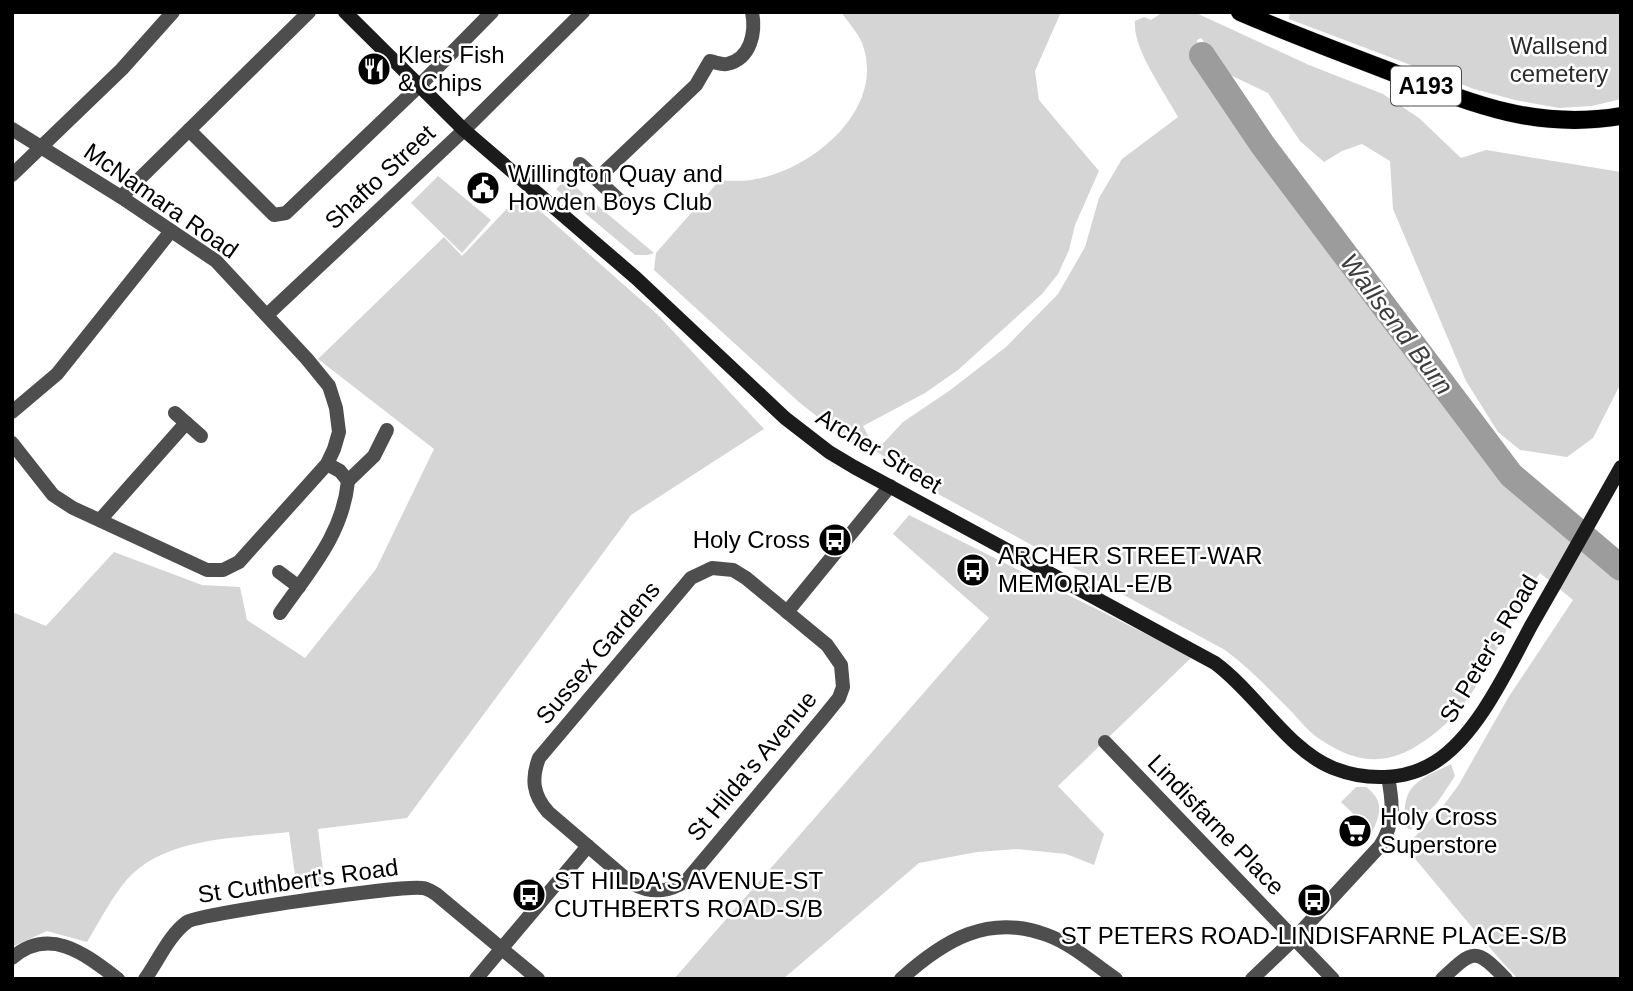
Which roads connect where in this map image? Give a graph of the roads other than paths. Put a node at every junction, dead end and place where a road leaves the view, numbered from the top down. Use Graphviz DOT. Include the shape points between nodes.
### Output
graph roads {
  1 [pos="173,12"];
  2 [pos="309,12"];
  3 [pos="345,12"];
  4 [pos="492,12"];
  5 [pos="583,12"];
  6 [pos="1240,12"];
  7 [pos="753,19"];
  8 [pos="419,86"];
  9 [pos="1621,116"];
  10 [pos="12,129"];
  11 [pos="189,130"];
  12 [pos="464,130"];
  13 [pos="42,148"];
  14 [pos="580,164"];
  15 [pos="12,175"];
  16 [pos="597,179"];
  17 [pos="121,197"];
  18 [pos="619,200"];
  19 [pos="171,231"];
  20 [pos="267,315"];
  21 [pos="12,412"];
  22 [pos="387,430"];
  23 [pos="201,436"];
  24 [pos="12,443"];
  25 [pos="327,464"];
  26 [pos="1621,467"];
  27 [pos="348,481"];
  28 [pos="890,486"];
  29 [pos="100,520"];
  30 [pos="279,572"];
  31 [pos="299,587"];
  32 [pos="787,612"];
  33 [pos="281,613"];
  34 [pos="1105,742"];
  35 [pos="1388,777"];
  36 [pos="588,846"];
  37 [pos="1294,939"];
  38 [pos="501,949"];
  39 [pos="12,958"];
  40 [pos="914,967"];
  41 [pos="118,979"];
  42 [pos="145,979"];
  43 [pos="476,979"];
  44 [pos="538,979"];
  45 [pos="901,979"];
  46 [pos="925,979"];
  47 [pos="1116,979"];
  48 [pos="1252,979"];
  49 [pos="1333,979"];
  50 [pos="1442,979"];
  51 [pos="1506,979"];
  1 -- 13 [label="street"];
  2 -- 11 [label="street"];
  3 -- 8 [label="main road, Archer Street"];
  4 -- 8 [label="street"];
  5 -- 12 [label="street, Shafto Street"];
  6 -- 9 [label="main road, A193" via="1496,110 1561,121"];
  7 -- 16 [label="street" via="753,40 738,58 726,65 710,61 696,85"];
  8 -- 11 [label="street" via="286,213 274,215"];
  8 -- 12 [label="main road, Archer Street"];
  10 -- 13 [label="street, McNamara Road"];
  11 -- 17 [label="street"];
  12 -- 20 [label="street, Shafto Street"];
  12 -- 28 [label="main road, Archer Street" via="636,278 785,418 840,459"];
  13 -- 15 [label="street"];
  13 -- 17 [label="street, McNamara Road"];
  14 -- 16 [label="street"];
  16 -- 18 [label="street"];
  17 -- 19 [label="street, McNamara Road"];
  19 -- 20 [label="street, McNamara Road" via="216,261"];
  19 -- 21 [label="street" via="57,374"];
  20 -- 25 [label="street, McNamara Road" via="329,386 339,432"];
  22 -- 27 [label="street" via="374,456"];
  23 -- 29 [label="street" via="181,418"];
  24 -- 29 [label="street" via="53,495"];
  25 -- 27 [label="street"];
  25 -- 29 [label="street" via="239,562 223,570 207,570"];
  26 -- 35 [label="main road, St Peter's Road" via="1473,724 1446,754 1418,771"];
  27 -- 31 [label="street" via="346,503 331,540"];
  28 -- 32 [label="street"];
  28 -- 35 [label="main road, Archer Street" via="1215,663 1320,762 1361,776"];
  30 -- 31 [label="street"];
  31 -- 33 [label="street"];
  32 -- 36 [label="street, Sussex Gardens" via="746,578 722,568 698,573 674,597 539,758 533,774 540,803"];
  32 -- 36 [label="street, St Hilda's Avenue" via="835,655 843,675 839,698 687,880 657,892 642,889"];
  34 -- 37 [label="street, Lindisfarne Place"];
  35 -- 37 [label="street" via="1393,812 1385,839"];
  36 -- 38 [label="street"];
  37 -- 48 [label="street"];
  37 -- 49 [label="street, Lindisfarne Place"];
  38 -- 42 [label="street, St Cuthbert's Road" via="425,888 389,889 188,920"];
  38 -- 43 [label="street"];
  38 -- 44 [label="street, St Cuthbert's Road"];
  39 -- 41 [label="street" via="45,943 70,946"];
  40 -- 45 [label="street"];
  40 -- 46 [label="street"];
  40 -- 47 [label="street" via="950,941 1003,927 1049,935"];
  50 -- 51 [label="street" via="1466,956 1477,955"];
}
